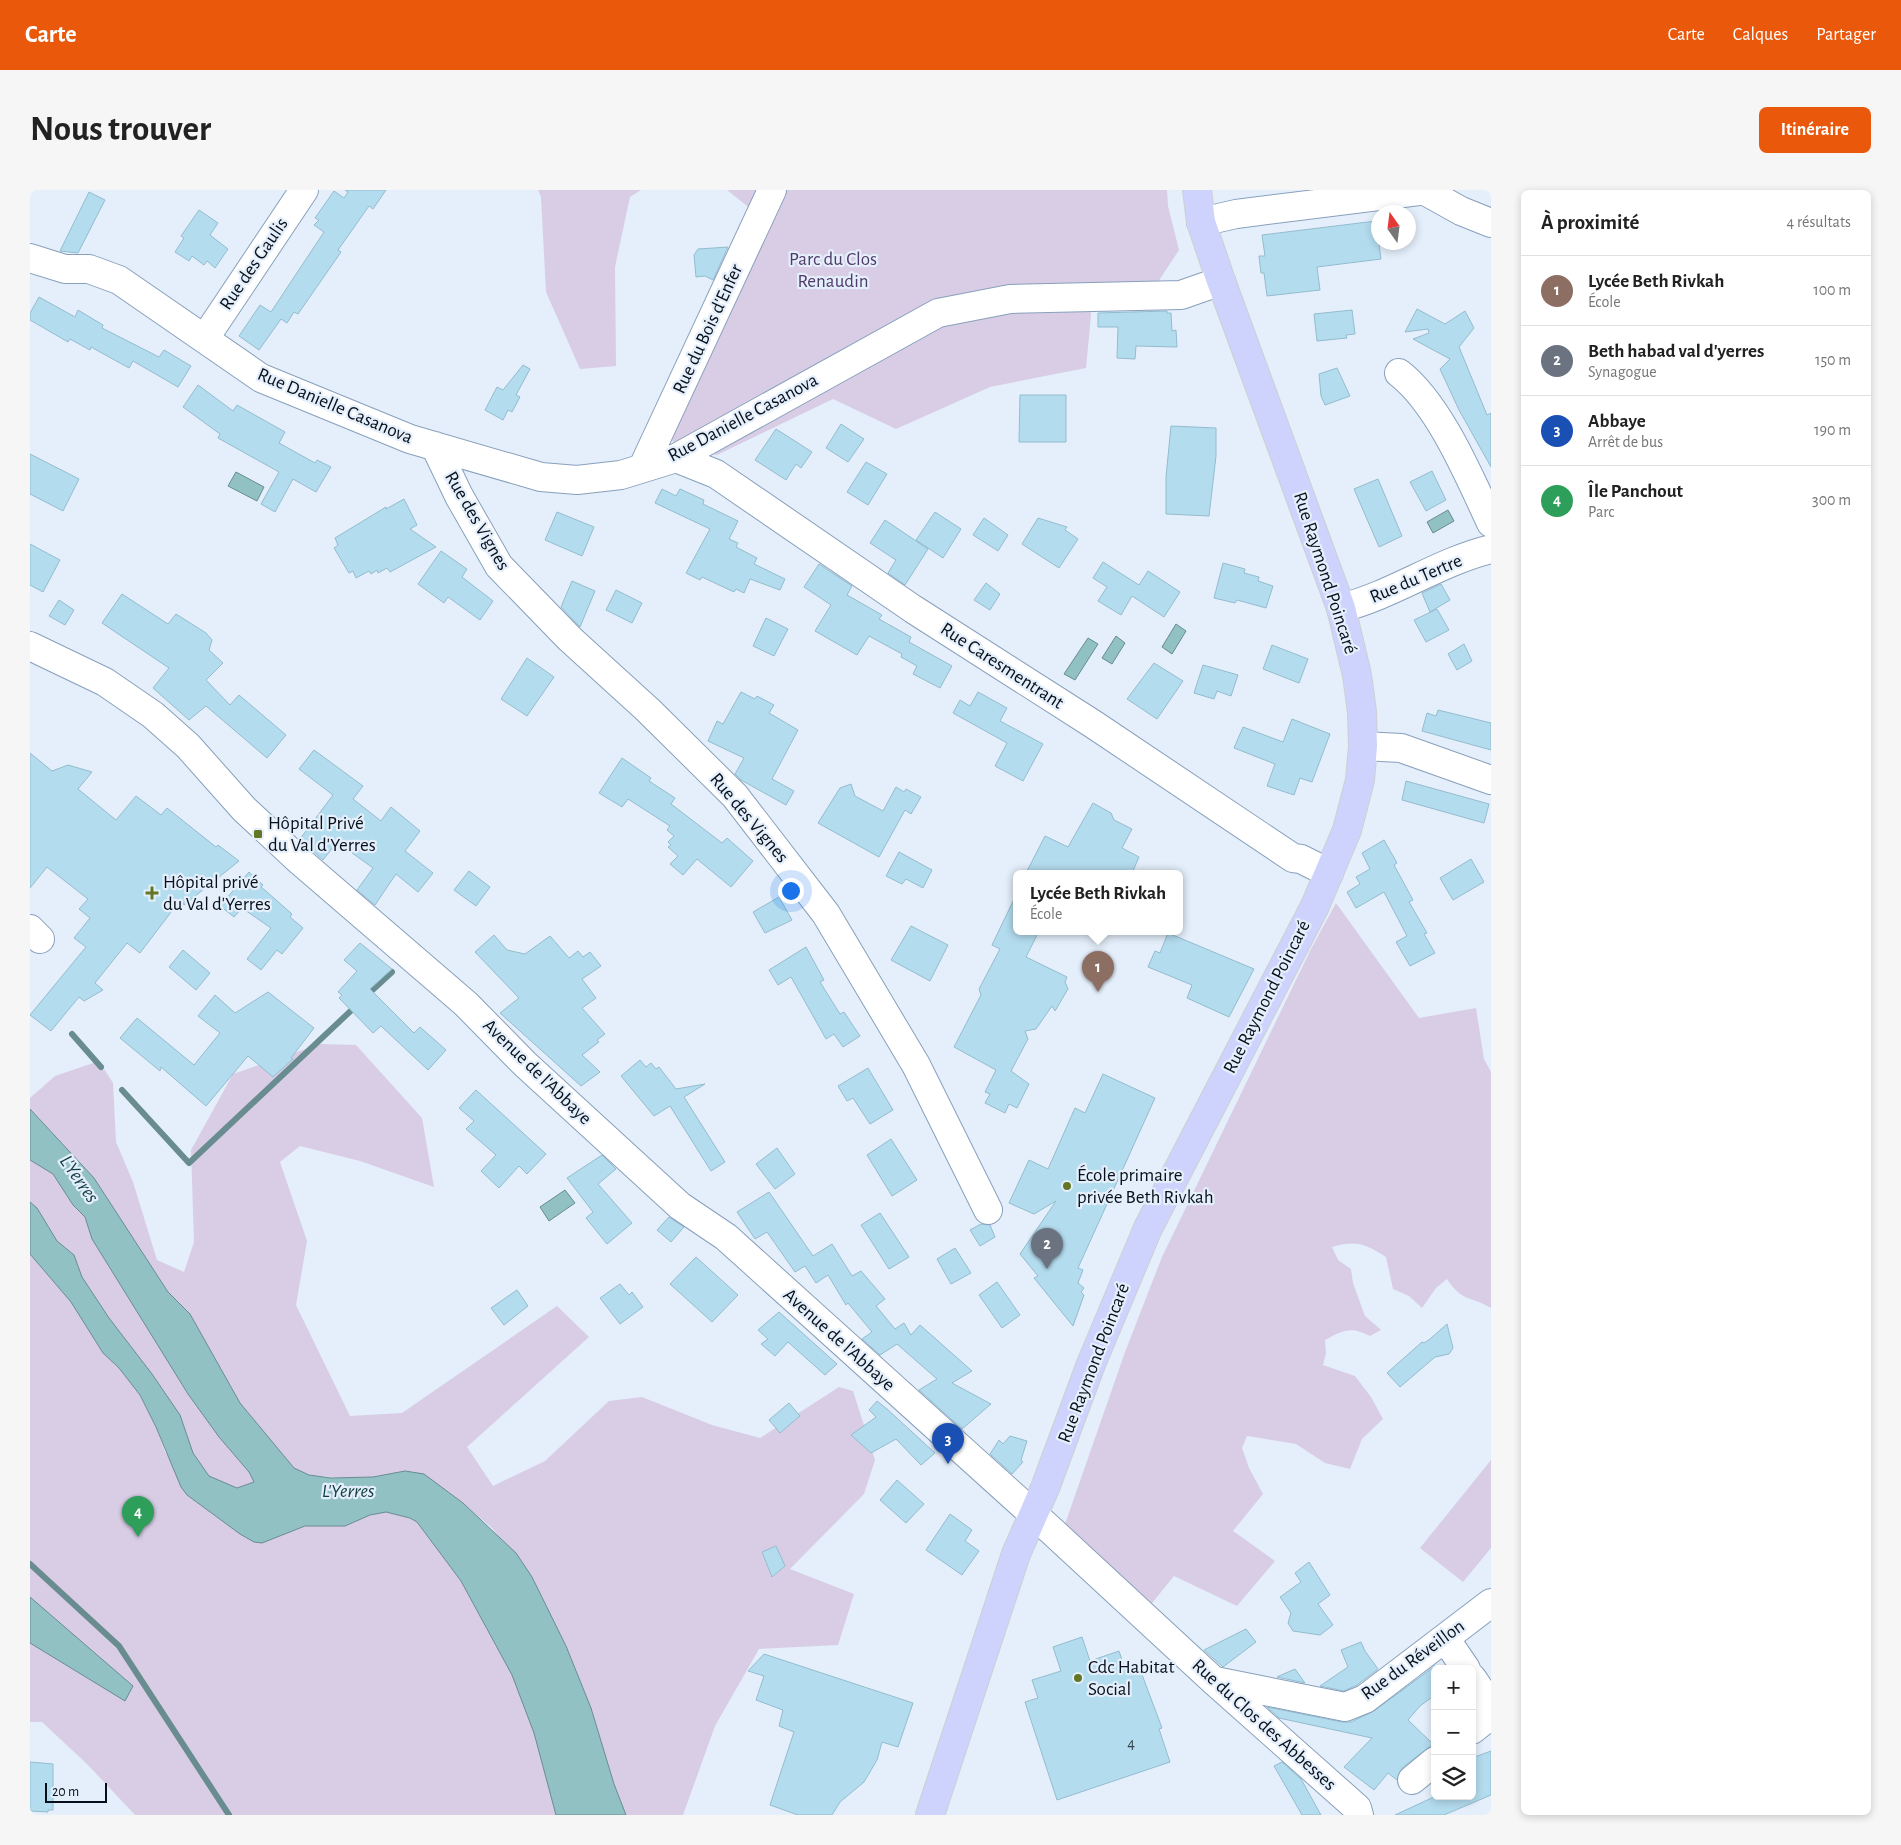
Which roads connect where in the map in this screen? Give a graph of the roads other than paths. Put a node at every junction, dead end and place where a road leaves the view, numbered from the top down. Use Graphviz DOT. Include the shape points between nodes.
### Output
graph roads {
  1 [pos="304,190"];
  2 [pos="772,190"];
  3 [pos="1197,190"];
  4 [pos="1426,190"];
  5 [pos="1201,222"];
  6 [pos="1491,223"];
  7 [pos="30,258"];
  8 [pos="1221,281"];
  9 [pos="205,338"];
  10 [pos="1399,373"];
  11 [pos="435,446"];
  12 [pos="676,458"];
  13 [pos="643,467"];
  14 [pos="1491,523"];
  15 [pos="1491,549"];
  16 [pos="1341,608"];
  17 [pos="30,646"];
  18 [pos="1362,746"];
  19 [pos="1491,780"];
  20 [pos="1329,873"];
  21 [pos="988,1210"];
  22 [pos="1032,1516"];
  23 [pos="1491,1603"];
  24 [pos="1445,1638"];
  25 [pos="1463,1665"];
  26 [pos="1214,1681"];
  27 [pos="1476,1684"];
  28 [pos="1491,1706"];
  29 [pos="1491,1715"];
  30 [pos="1476,1727"];
  31 [pos="1431,1765"];
  32 [pos="1412,1780"];
  33 [pos="940,1785"];
  34 [pos="930,1815"];
  35 [pos="936,1815"];
  36 [pos="1359,1815"];
  1 -- 9 [label="street, Rue des Gaulis"];
  2 -- 13 [label="street, Rue du Bois d'Enfer"];
  3 -- 5 [label="main road, Rue Raymond Poincaré"];
  4 -- 5 [label="street" via="1236,214"];
  4 -- 6 [label="street" via="1461,211"];
  5 -- 8 [label="main road, Rue Raymond Poincaré"];
  7 -- 9 [label="street, Rue Danielle Casanova" via="65,269 89,269 119,280"];
  8 -- 12 [label="street, Rue Danielle Casanova" via="1182,295 1010,299 938,313"];
  8 -- 16 [label="main road, Rue Raymond Poincaré"];
  9 -- 11 [label="street, Rue Danielle Casanova" via="261,378 410,439"];
  10 -- 14 [label="street" via="1423,396 1462,463"];
  11 -- 13 [label="street, Rue Danielle Casanova" via="541,477 577,480 621,475"];
  11 -- 21 [label="street, Rue des Vignes" via="499,566 570,639 736,796 826,914 916,1065"];
  12 -- 13 [label="street, Rue Danielle Casanova"];
  12 -- 20 [label="street, Rue Caresmentrant" via="716,474 1293,858"];
  15 -- 16 [label="street, Rue du Tertre" via="1446,564"];
  16 -- 18 [label="main road, Rue Raymond Poincaré" via="1357,675"];
  17 -- 22 [label="street, Avenue de l'Abbaye" via="105,682 153,715 188,746 244,809 301,862 466,1004 525,1064 680,1206 726,1237"];
  18 -- 19 [label="street" via="1401,748"];
  18 -- 20 [label="main road, Rue Raymond Poincaré" via="1360,780 1346,830"];
  20 -- 22 [label="main road, Rue Raymond Poincaré" via="1148,1228"];
  22 -- 26 [label="street, Rue du Clos des Abbesses"];
  22 -- 33 [label="main road, Rue Raymond Poincaré" via="1016,1554"];
  23 -- 24 [label="street, Rue du Réveillon"];
  24 -- 25 [label="street"];
  24 -- 26 [label="street, Rue du Réveillon" via="1365,1699 1344,1706"];
  26 -- 36 [label="street, Rue du Clos des Abbesses" via="1357,1808"];
  27 -- 28 [label="street"];
  29 -- 30 [label="street"];
  31 -- 32 [label="street"];
  33 -- 34 [label="main road, Rue Raymond Poincaré"];
  33 -- 35 [label="main road, Rue Raymond Poincaré"];
}
